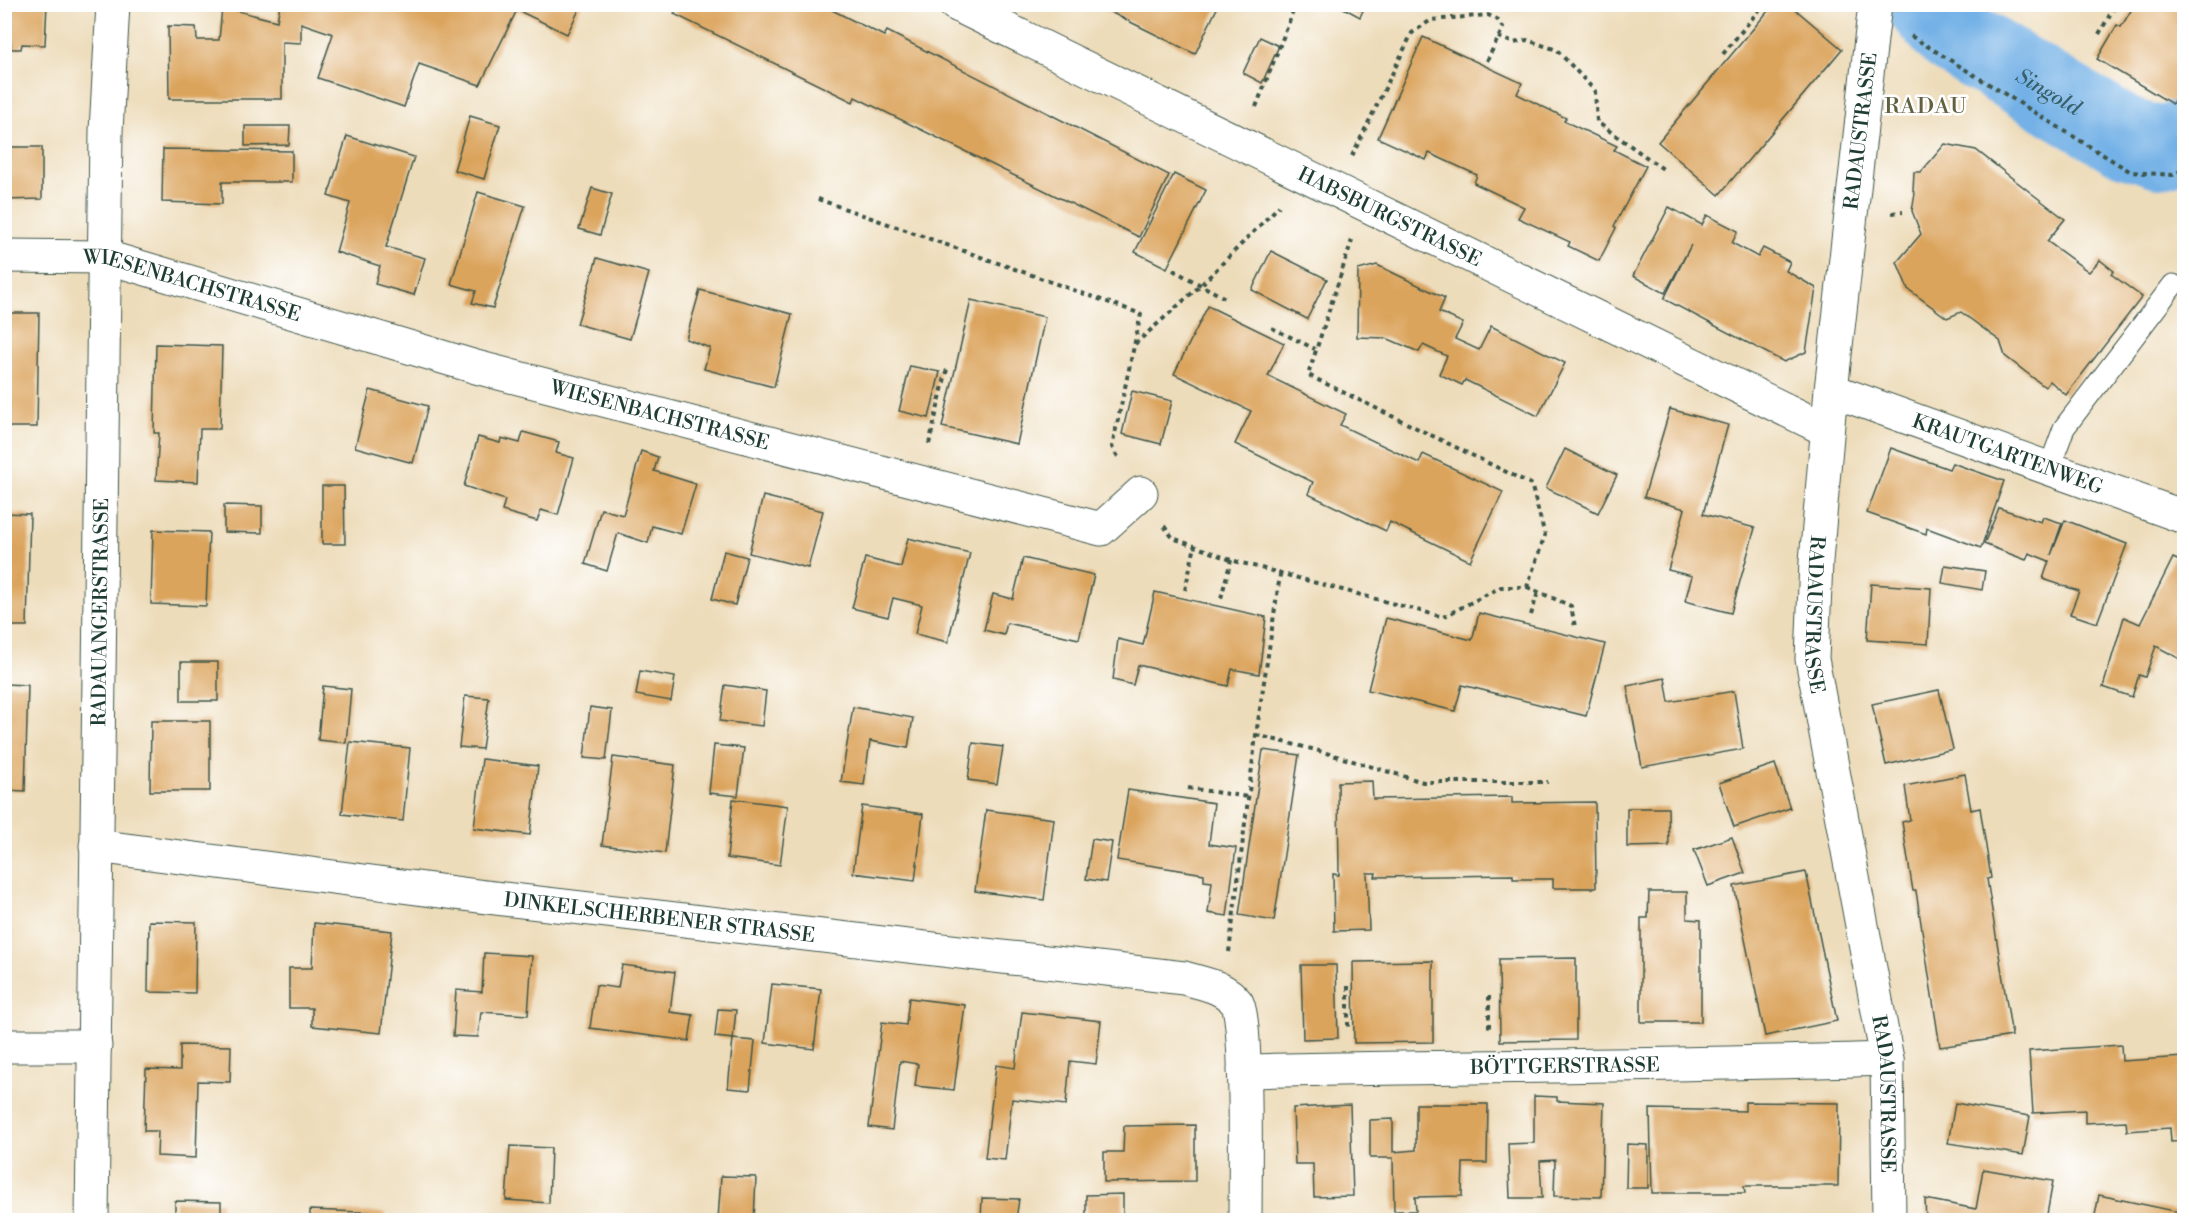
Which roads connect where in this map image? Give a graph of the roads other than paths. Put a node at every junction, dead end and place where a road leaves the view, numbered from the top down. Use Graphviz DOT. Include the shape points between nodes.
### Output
graph roads {
  1 [pos="113,4"];
  2 [pos="955,4"];
  3 [pos="1875,9"];
  4 [pos="4,256"];
  5 [pos="106,257"];
  6 [pos="2173,285"];
  7 [pos="1831,390"];
  8 [pos="1827,429"];
  9 [pos="2049,469"];
  10 [pos="1141,494"];
  11 [pos="2184,517"];
  12 [pos="96,846"];
  13 [pos="4,1046"];
  14 [pos="95,1046"];
  15 [pos="1887,1059"];
  16 [pos="1244,1071"];
  17 [pos="92,1221"];
  18 [pos="1245,1221"];
  19 [pos="1890,1221"];
  1 -- 5 [label="street, RADAUANGERSTRASSE" via="106,131"];
  2 -- 8 [label="street, HABSBURGSTRASSE"];
  3 -- 7 [label="street, RADAUSTRASSE"];
  4 -- 5 [label="street, WIESENBACHSTRASSE"];
  5 -- 10 [label="street, WIESENBACHSTRASSE" via="476,367 1101,529"];
  5 -- 12 [label="street, RADAUANGERSTRASSE"];
  6 -- 9 [label="lane" via="2064,428"];
  7 -- 8 [label="street, RADAUSTRASSE"];
  7 -- 9 [label="street, KRAUTGARTENWEG"];
  8 -- 15 [label="street, RADAUSTRASSE" via="1812,659"];
  9 -- 11 [label="street, KRAUTGARTENWEG"];
  12 -- 14 [label="street, RADAUANGERSTRASSE"];
  12 -- 16 [label="street, DINKELSCHERBENER STRASSE" via="478,896 1184,978 1224,990 1239,1006"];
  13 -- 14 [label="street"];
  14 -- 17 [label="street, RADAUANGERSTRASSE"];
  15 -- 16 [label="street, BÖTTGERSTRASSE"];
  15 -- 19 [label="street, RADAUSTRASSE"];
  16 -- 18 [label="street"];
}
